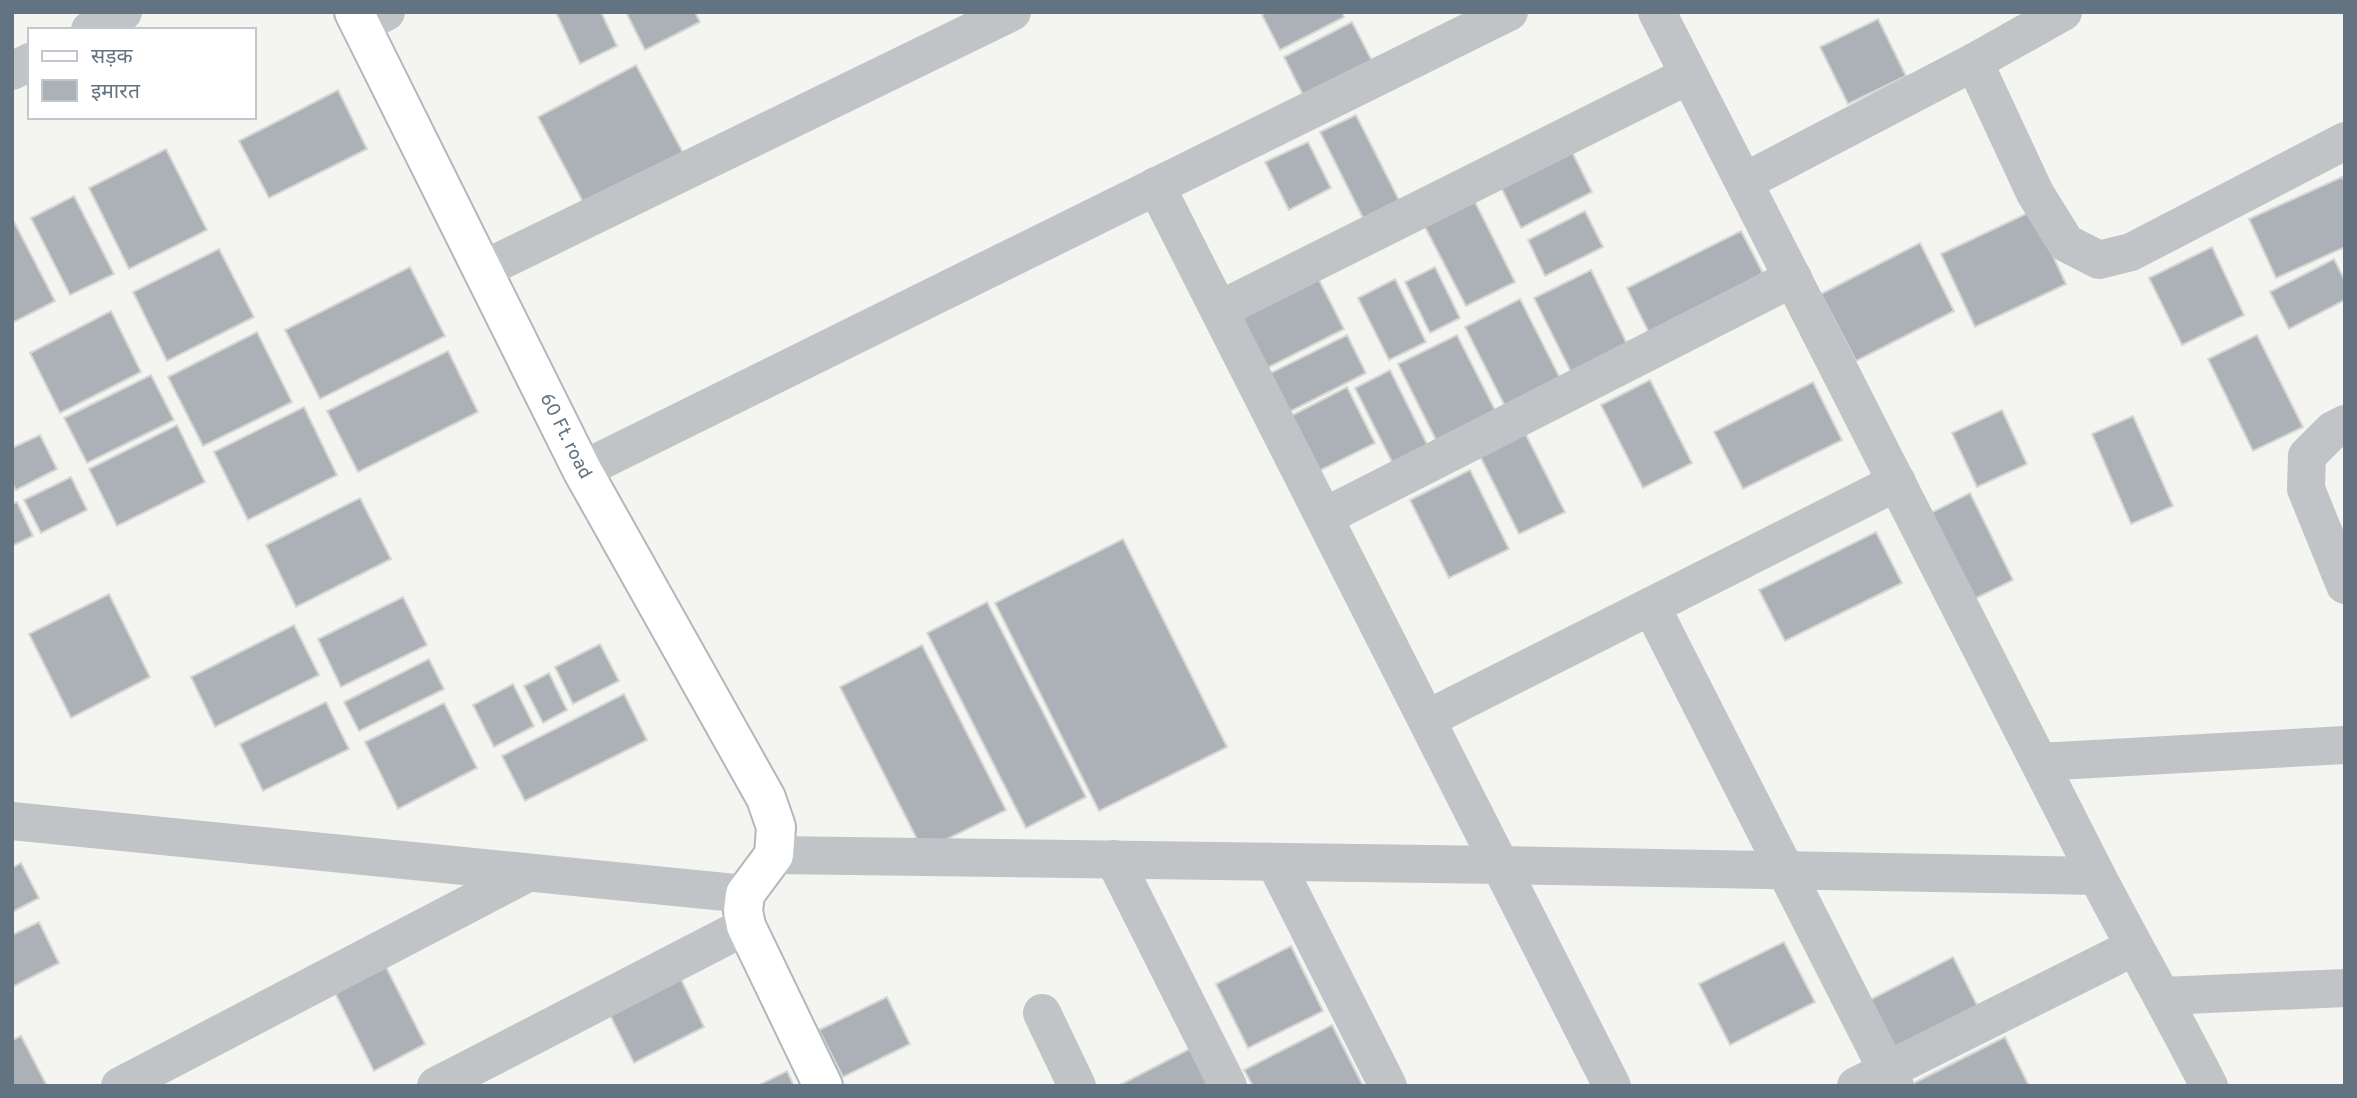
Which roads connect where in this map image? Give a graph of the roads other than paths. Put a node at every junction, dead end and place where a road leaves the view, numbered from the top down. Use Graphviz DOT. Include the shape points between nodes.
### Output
graph roads {
  1 [pos="123,12"];
  2 [pos="1012,12"];
  3 [pos="1509,12"];
  4 [pos="1657,12"];
  5 [pos="2063,12"];
  6 [pos="367,17"];
  7 [pos="94,28"];
  8 [pos="1974,62"];
  9 [pos="28,63"];
  10 [pos="12,71"];
  11 [pos="1689,75"];
  12 [pos="2345,142"];
  13 [pos="1744,182"];
  14 [pos="1156,186"];
  15 [pos="482,270"];
  16 [pos="1793,278"];
  17 [pos="1219,310"];
  18 [pos="2345,424"];
  19 [pos="582,470"];
  20 [pos="1896,482"];
  21 [pos="1324,517"];
  22 [pos="2345,584"];
  23 [pos="1651,606"];
  24 [pos="1427,719"];
  25 [pos="2345,746"];
  26 [pos="2039,762"];
  27 [pos="12,821"];
  28 [pos="774,855"];
  29 [pos="1114,859"];
  30 [pos="1275,862"];
  31 [pos="1500,865"];
  32 [pos="1785,870"];
  33 [pos="526,873"];
  34 [pos="2098,876"];
  35 [pos="746,910"];
  36 [pos="2134,947"];
  37 [pos="2345,988"];
  38 [pos="2164,996"];
  39 [pos="1042,1013"];
  40 [pos="1879,1081"];
  41 [pos="120,1086"];
  42 [pos="436,1086"];
  43 [pos="823,1086"];
  44 [pos="1077,1086"];
  45 [pos="1228,1086"];
  46 [pos="1388,1086"];
  47 [pos="1612,1086"];
  48 [pos="2209,1086"];
  1 -- 7 [label="street"];
  2 -- 15 [label="street"];
  3 -- 14 [label="street"];
  4 -- 11 [label="street"];
  5 -- 8 [label="street"];
  6 -- 15 [label="street, 60 Ft. road"];
  8 -- 12 [label="street" via="2035,193 2066,243 2099,260 2131,251"];
  8 -- 13 [label="street"];
  9 -- 10 [label="street"];
  11 -- 13 [label="street"];
  11 -- 17 [label="street"];
  13 -- 16 [label="street"];
  14 -- 17 [label="street"];
  14 -- 19 [label="street"];
  15 -- 19 [label="street, 60 Ft. road"];
  16 -- 20 [label="street"];
  16 -- 21 [label="street"];
  17 -- 21 [label="street"];
  18 -- 22 [label="street" via="2307,456 2306,489"];
  19 -- 28 [label="street, 60 Ft. road" via="766,798 776,827"];
  20 -- 23 [label="street"];
  20 -- 26 [label="street"];
  21 -- 24 [label="street"];
  23 -- 24 [label="street"];
  23 -- 32 [label="street"];
  24 -- 31 [label="street"];
  25 -- 26 [label="street"];
  26 -- 34 [label="street"];
  27 -- 33 [label="street"];
  28 -- 29 [label="street"];
  28 -- 35 [label="street"];
  29 -- 30 [label="street"];
  29 -- 45 [label="street"];
  30 -- 31 [label="street"];
  30 -- 46 [label="street"];
  31 -- 32 [label="street"];
  31 -- 47 [label="street"];
  32 -- 34 [label="street"];
  32 -- 40 [label="street"];
  33 -- 35 [label="street"];
  33 -- 41 [label="street"];
  34 -- 36 [label="street"];
  35 -- 42 [label="street"];
  35 -- 43 [label="street"];
  36 -- 38 [label="street"];
  36 -- 40 [label="street"];
  37 -- 38 [label="street"];
  38 -- 48 [label="street"];
  39 -- 44 [label="street"];
}
